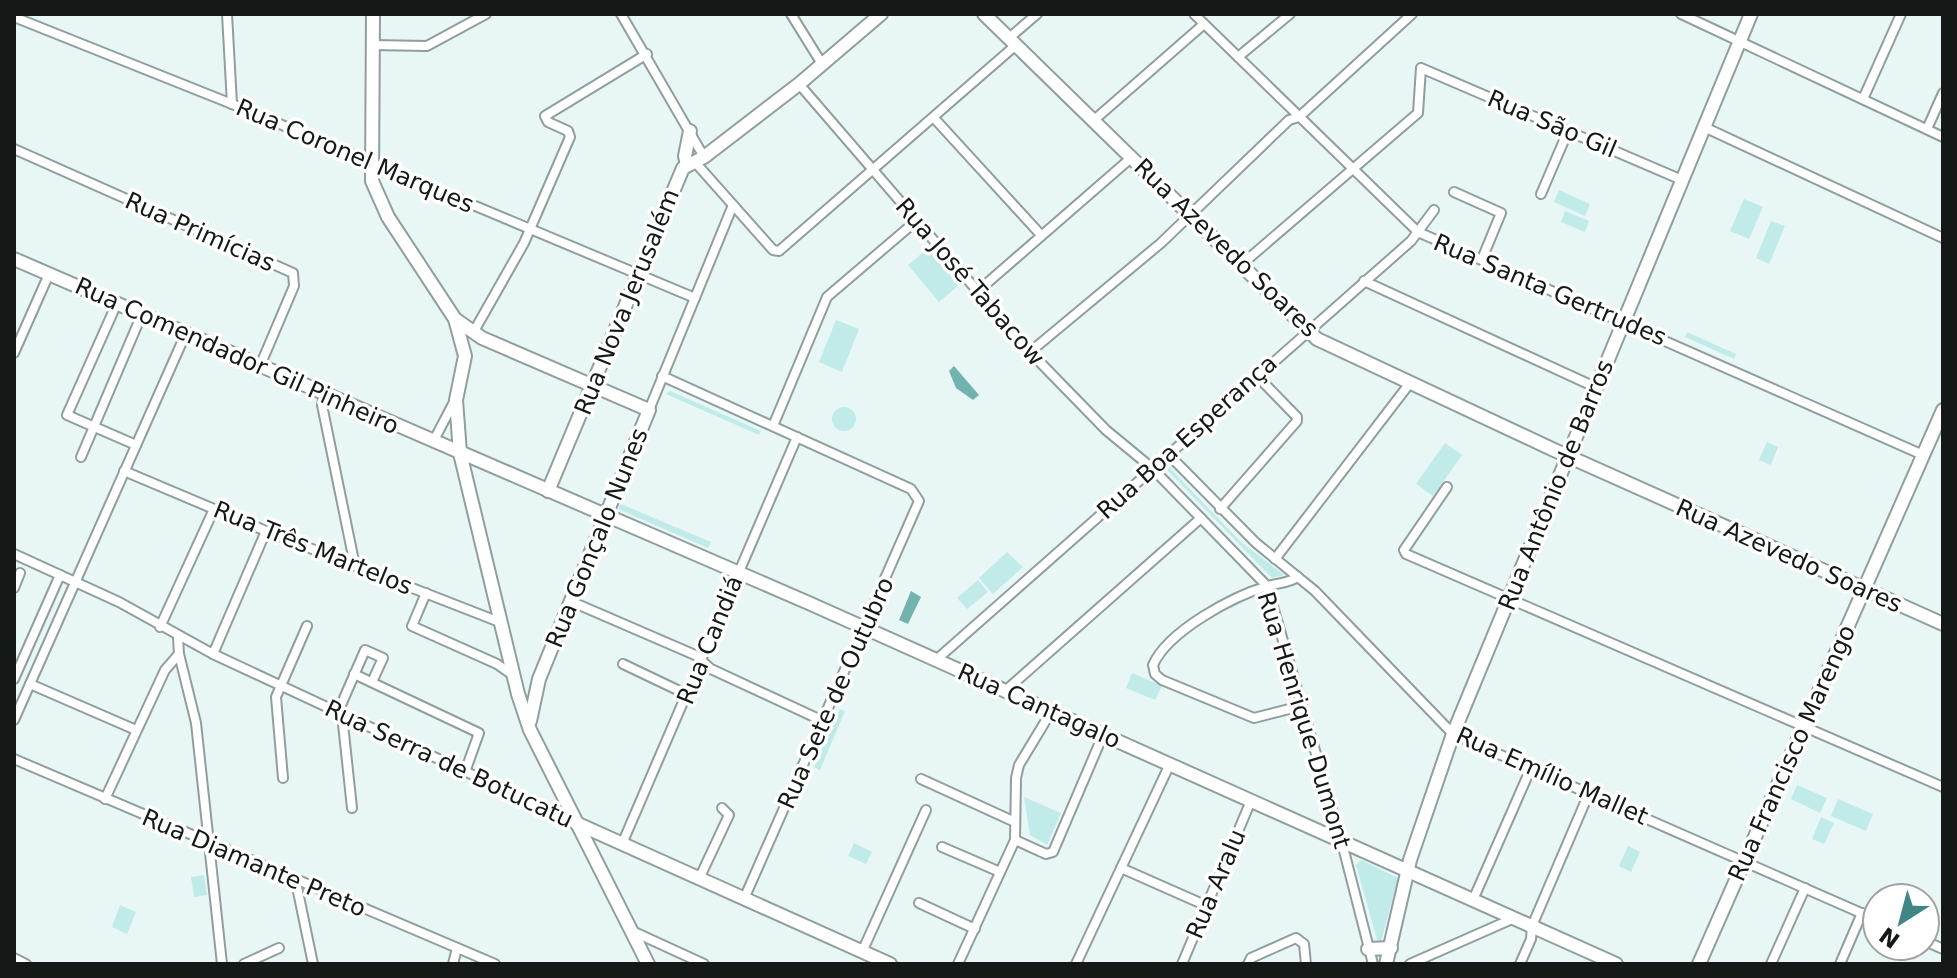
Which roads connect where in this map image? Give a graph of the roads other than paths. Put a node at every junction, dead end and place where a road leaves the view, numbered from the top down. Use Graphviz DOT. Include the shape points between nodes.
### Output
graph roads {
  1 [pos="227,14"];
  2 [pos="373,14"];
  3 [pos="486,14"];
  4 [pos="621,14"];
  5 [pos="791,14"];
  6 [pos="881,14"];
  7 [pos="984,14"];
  8 [pos="1037,14"];
  9 [pos="1194,14"];
  10 [pos="1290,14"];
  11 [pos="1412,14"];
  12 [pos="1681,14"];
  13 [pos="1751,14"];
  14 [pos="1901,14"];
  15 [pos="14,17"];
  16 [pos="1204,24"];
  17 [pos="1740,41"];
  18 [pos="1012,42"];
  19 [pos="372,45"];
  20 [pos="647,54"];
  21 [pos="1238,57"];
  22 [pos="822,64"];
  23 [pos="799,84"];
  24 [pos="1943,93"];
  25 [pos="1863,99"];
  26 [pos="232,104"];
  27 [pos="1299,117"];
  28 [pos="934,118"];
  29 [pos="1093,121"];
  30 [pos="1704,127"];
  31 [pos="1927,129"];
  32 [pos="690,131"];
  33 [pos="1568,131"];
  34 [pos="1943,137"];
  35 [pos="14,150"];
  36 [pos="1131,158"];
  37 [pos="695,161"];
  38 [pos="369,162"];
  39 [pos="1352,170"];
  40 [pos="874,172"];
  41 [pos="1682,180"];
  42 [pos="1454,192"];
  43 [pos="1541,194"];
  44 [pos="733,205"];
  45 [pos="1434,210"];
  46 [pos="1191,216"];
  47 [pos="916,221"];
  48 [pos="531,229"];
  49 [pos="1418,232"];
  50 [pos="1041,235"];
  51 [pos="1943,238"];
  52 [pos="14,259"];
  53 [pos="1482,259"];
  54 [pos="1241,265"];
  55 [pos="49,274"];
  56 [pos="638,274"];
  57 [pos="1364,281"];
  58 [pos="978,291"];
  59 [pos="695,298"];
  60 [pos="117,303"];
  61 [pos="142,314"];
  62 [pos="455,319"];
  63 [pos="1623,320"];
  64 [pos="1307,330"];
  65 [pos="186,333"];
  66 [pos="18,335"];
  67 [pos="477,336"];
  68 [pos="1030,352"];
  69 [pos="14,353"];
  70 [pos="465,356"];
  71 [pos="260,366"];
  72 [pos="1256,375"];
  73 [pos="662,376"];
  74 [pos="1410,383"];
  75 [pos="593,385"];
  76 [pos="1595,387"];
  77 [pos="324,394"];
  78 [pos="456,400"];
  79 [pos="649,404"];
  80 [pos="1943,410"];
  81 [pos="773,426"];
  82 [pos="94,427"];
  83 [pos="1939,430"];
  84 [pos="797,437"];
  85 [pos="433,442"];
  86 [pos="136,445"];
  87 [pos="460,453"];
  88 [pos="1169,455"];
  89 [pos="1923,455"];
  90 [pos="1567,456"];
  91 [pos="81,457"];
  92 [pos="1152,468"];
  93 [pos="124,471"];
  94 [pos="1447,487"];
  95 [pos="548,491"];
  96 [pos="214,509"];
  97 [pos="1220,509"];
  98 [pos="607,515"];
  99 [pos="1201,518"];
  100 [pos="266,531"];
  101 [pos="14,554"];
  102 [pos="27,559"];
  103 [pos="1275,559"];
  104 [pos="355,566"];
  105 [pos="738,573"];
  106 [pos="60,575"];
  107 [pos="1298,577"];
  108 [pos="75,582"];
  109 [pos="1267,586"];
  110 [pos="14,588"];
  111 [pos="1864,589"];
  112 [pos="426,593"];
  113 [pos="1509,599"];
  114 [pos="570,601"];
  115 [pos="503,623"];
  116 [pos="1943,624"];
  117 [pos="307,626"];
  118 [pos="160,627"];
  119 [pos="865,628"];
  120 [pos="178,637"];
  121 [pos="179,654"];
  122 [pos="213,654"];
  123 [pos="936,660"];
  124 [pos="702,662"];
  125 [pos="623,664"];
  126 [pos="354,674"];
  127 [pos="515,676"];
  128 [pos="14,679"];
  129 [pos="539,679"];
  130 [pos="372,682"];
  131 [pos="30,684"];
  132 [pos="280,685"];
  133 [pos="1005,691"];
  134 [pos="688,695"];
  135 [pos="1301,706"];
  136 [pos="1051,712"];
  137 [pos="341,714"];
  138 [pos="14,720"];
  139 [pos="823,721"];
  140 [pos="1804,726"];
  141 [pos="136,730"];
  142 [pos="530,730"];
  143 [pos="1453,734"];
  144 [pos="1103,735"];
  145 [pos="14,759"];
  146 [pos="1169,766"];
  147 [pos="1531,768"];
  148 [pos="465,772"];
  149 [pos="283,778"];
  150 [pos="921,779"];
  151 [pos="1943,787"];
  152 [pos="1589,793"];
  153 [pos="105,799"];
  154 [pos="1250,803"];
  155 [pos="352,808"];
  156 [pos="722,808"];
  157 [pos="926,810"];
  158 [pos="1015,822"];
  159 [pos="576,823"];
  160 [pos="1015,840"];
  161 [pos="1342,843"];
  162 [pos="622,844"];
  163 [pos="211,845"];
  164 [pos="942,847"];
  165 [pos="1745,862"];
  166 [pos="1121,868"];
  167 [pos="1000,872"];
  168 [pos="1409,872"];
  169 [pos="699,879"];
  170 [pos="296,882"];
  171 [pos="1805,888"];
  172 [pos="744,899"];
  173 [pos="1473,900"];
  174 [pos="919,903"];
  175 [pos="1207,906"];
  176 [pos="1861,913"];
  177 [pos="1861,915"];
  178 [pos="1512,919"];
  179 [pos="1532,926"];
  180 [pos="975,929"];
  181 [pos="631,931"];
  182 [pos="279,948"];
  183 [pos="457,948"];
  184 [pos="1391,948"];
  185 [pos="1368,949"];
  186 [pos="862,952"];
  187 [pos="14,958"];
  188 [pos="26,964"];
  189 [pos="222,964"];
  190 [pos="244,964"];
  191 [pos="313,964"];
  192 [pos="453,964"];
  193 [pos="495,964"];
  194 [pos="648,964"];
  195 [pos="704,964"];
  196 [pos="890,964"];
  197 [pos="958,964"];
  198 [pos="1076,964"];
  199 [pos="1182,964"];
  200 [pos="1248,964"];
  201 [pos="1306,964"];
  202 [pos="1373,964"];
  203 [pos="1386,964"];
  204 [pos="1410,964"];
  205 [pos="1520,964"];
  206 [pos="1615,964"];
  207 [pos="1699,964"];
  208 [pos="1771,964"];
  209 [pos="1840,964"];
  1 -- 26 [label="street"];
  2 -- 19 [label="street"];
  3 -- 19 [label="street" via="427,46"];
  4 -- 20 [label="street"];
  5 -- 22 [label="street"];
  6 -- 22 [label="street, Rua Nova Jerusalém"];
  7 -- 18 [label="street, Rua Azevedo Soares"];
  8 -- 18 [label="street"];
  9 -- 16 [label="street, Rua Santa Gertrudes"];
  10 -- 21 [label="street"];
  11 -- 27 [label="street"];
  12 -- 17 [label="street"];
  13 -- 17 [label="street, Rua Antônio de Barros"];
  14 -- 25 [label="street"];
  15 -- 26 [label="street, Rua Coronel Marques"];
  16 -- 21 [label="street, Rua Santa Gertrudes"];
  16 -- 29 [label="street"];
  17 -- 25 [label="street"];
  17 -- 30 [label="street, Rua Antônio de Barros"];
  18 -- 28 [label="street"];
  18 -- 29 [label="street, Rua Azevedo Soares"];
  19 -- 38 [label="street"];
  20 -- 32 [label="street"];
  20 -- 48 [label="street" via="545,116 570,137"];
  21 -- 27 [label="street, Rua Santa Gertrudes"];
  22 -- 23 [label="street, Rua Nova Jerusalém"];
  23 -- 37 [label="street, Rua Nova Jerusalém"];
  23 -- 40 [label="street, Rua José Tabacow"];
  24 -- 31 [label="street"];
  25 -- 31 [label="street"];
  26 -- 38 [label="street, Rua Coronel Marques"];
  27 -- 39 [label="street, Rua Santa Gertrudes"];
  27 -- 46 [label="street" via="1289,120"];
  28 -- 40 [label="street"];
  28 -- 50 [label="street"];
  29 -- 36 [label="street, Rua Azevedo Soares"];
  30 -- 41 [label="street, Rua Antônio de Barros"];
  30 -- 51 [label="street"];
  31 -- 34 [label="street"];
  32 -- 37 [label="street"];
  32 -- 37 [label="street" via="685,156"];
  33 -- 39 [label="street, Rua São Gil" via="1421,68 1418,113"];
  33 -- 41 [label="street, Rua São Gil"];
  33 -- 43 [label="street"];
  35 -- 71 [label="street, Rua Primícias" via="293,273 294,286"];
  36 -- 46 [label="street, Rua Azevedo Soares"];
  36 -- 50 [label="street"];
  37 -- 44 [label="street"];
  37 -- 56 [label="street, Rua Nova Jerusalém" via="683,168"];
  38 -- 48 [label="street, Rua Coronel Marques"];
  38 -- 62 [label="street" via="377,197"];
  39 -- 49 [label="street, Rua Santa Gertrudes"];
  39 -- 54 [label="street"];
  40 -- 44 [label="street" via="776,252"];
  40 -- 47 [label="street, Rua José Tabacow"];
  41 -- 63 [label="street, Rua Antônio de Barros"];
  42 -- 53 [label="street" via="1501,213"];
  44 -- 59 [label="street, Rua Gonçalo Nunes"];
  45 -- 49 [label="street, Rua Boa Esperança"];
  46 -- 54 [label="street, Rua Azevedo Soares"];
  46 -- 68 [label="street"];
  47 -- 58 [label="street, Rua José Tabacow"];
  47 -- 81 [label="street" via="827,297"];
  48 -- 56 [label="street, Rua Coronel Marques"];
  48 -- 67 [label="street"];
  49 -- 53 [label="street, Rua Santa Gertrudes"];
  49 -- 57 [label="street, Rua Boa Esperança"];
  50 -- 58 [label="street"];
  52 -- 55 [label="street, Rua Comendador Gil Pinheiro"];
  53 -- 63 [label="street, Rua Santa Gertrudes"];
  54 -- 64 [label="street, Rua Azevedo Soares"];
  55 -- 60 [label="street, Rua Comendador Gil Pinheiro"];
  55 -- 66 [label="street"];
  56 -- 59 [label="street, Rua Coronel Marques"];
  56 -- 75 [label="street, Rua Nova Jerusalém"];
  57 -- 64 [label="street, Rua Boa Esperança"];
  57 -- 76 [label="street"];
  58 -- 68 [label="street, Rua José Tabacow"];
  59 -- 73 [label="street, Rua Gonçalo Nunes"];
  60 -- 61 [label="street, Rua Comendador Gil Pinheiro"];
  60 -- 82 [label="street" via="68,415"];
  61 -- 65 [label="street, Rua Comendador Gil Pinheiro"];
  61 -- 82 [label="street"];
  62 -- 67 [label="street"];
  62 -- 70 [label="street"];
  63 -- 76 [label="street, Rua Antônio de Barros"];
  63 -- 89 [label="street, Rua Santa Gertrudes"];
  64 -- 72 [label="street, Rua Boa Esperança"];
  64 -- 74 [label="street, Rua Azevedo Soares"];
  65 -- 71 [label="street, Rua Comendador Gil Pinheiro"];
  65 -- 86 [label="street"];
  66 -- 69 [label="street"];
  67 -- 70 [label="street"];
  67 -- 75 [label="street"];
  68 -- 92 [label="street, Rua José Tabacow" via="1106,430"];
  70 -- 78 [label="street"];
  71 -- 77 [label="street, Rua Comendador Gil Pinheiro"];
  72 -- 88 [label="street, Rua Boa Esperança"];
  72 -- 97 [label="street" via="1297,421"];
  73 -- 79 [label="street, Rua Gonçalo Nunes"];
  73 -- 81 [label="street"];
  74 -- 90 [label="street, Rua Azevedo Soares"];
  74 -- 103 [label="street"];
  75 -- 79 [label="street"];
  75 -- 95 [label="street, Rua Nova Jerusalém"];
  76 -- 90 [label="street, Rua Antônio de Barros"];
  77 -- 85 [label="street, Rua Comendador Gil Pinheiro"];
  77 -- 104 [label="street"];
  78 -- 85 [label="street"];
  78 -- 87 [label="street"];
  79 -- 98 [label="street, Rua Gonçalo Nunes"];
  80 -- 83 [label="street, Rua Francisco Marengo"];
  81 -- 84 [label="street"];
  82 -- 86 [label="street"];
  82 -- 91 [label="street"];
  83 -- 89 [label="street, Rua Francisco Marengo"];
  84 -- 105 [label="street, Rua Candiá"];
  84 -- 119 [label="street, Rua Sete de Outubro" via="917,495 918,510"];
  85 -- 87 [label="street, Rua Comendador Gil Pinheiro"];
  86 -- 93 [label="street"];
  87 -- 95 [label="street, Rua Cantagalo"];
  87 -- 115 [label="street"];
  88 -- 92 [label="street, Rua Boa Esperança"];
  88 -- 97 [label="street, Rua Henrique Dumont"];
  89 -- 111 [label="street, Rua Francisco Marengo"];
  90 -- 111 [label="street, Rua Azevedo Soares"];
  90 -- 113 [label="street, Rua Antônio de Barros"];
  92 -- 99 [label="street, Rua Henrique Dumont"];
  92 -- 123 [label="street, Rua Boa Esperança"];
  93 -- 96 [label="street, Rua Três Martelos"];
  93 -- 108 [label="street"];
  94 -- 113 [label="street" via="1404,550"];
  95 -- 98 [label="street, Rua Cantagalo"];
  96 -- 100 [label="street, Rua Três Martelos"];
  96 -- 118 [label="street"];
  97 -- 103 [label="street, Rua Henrique Dumont"];
  98 -- 105 [label="street, Rua Cantagalo"];
  98 -- 114 [label="street, Rua Gonçalo Nunes"];
  99 -- 109 [label="street, Rua Henrique Dumont"];
  99 -- 133 [label="street"];
  100 -- 104 [label="street, Rua Três Martelos"];
  100 -- 122 [label="street"];
  101 -- 102 [label="street, Rua Serra de Botucatu"];
  102 -- 106 [label="street, Rua Serra de Botucatu"];
  102 -- 110 [label="street"];
  103 -- 107 [label="street, Rua Emílio Mallet"];
  104 -- 112 [label="street, Rua Três Martelos"];
  105 -- 119 [label="street, Rua Cantagalo"];
  105 -- 124 [label="street, Rua Candiá"];
  106 -- 108 [label="street, Rua Serra de Botucatu"];
  106 -- 128 [label="street"];
  107 -- 109 [label="street"];
  107 -- 143 [label="street, Rua Emílio Mallet"];
  108 -- 118 [label="street, Rua Serra de Botucatu"];
  108 -- 131 [label="street"];
  109 -- 135 [label="street, Rua Henrique Dumont"];
  109 -- 135 [label="street" via="1182,630 1157,656 1155,674 1254,718"];
  111 -- 116 [label="street, Rua Azevedo Soares"];
  111 -- 140 [label="street, Rua Francisco Marengo"];
  112 -- 115 [label="street, Rua Três Martelos"];
  112 -- 127 [label="street" via="412,626"];
  113 -- 140 [label="street"];
  113 -- 143 [label="street, Rua Antônio de Barros"];
  114 -- 124 [label="street"];
  114 -- 129 [label="street, Rua Gonçalo Nunes"];
  115 -- 127 [label="street"];
  117 -- 132 [label="street"];
  118 -- 120 [label="street, Rua Serra de Botucatu"];
  119 -- 123 [label="street, Rua Cantagalo"];
  119 -- 139 [label="street, Rua Sete de Outubro"];
  120 -- 121 [label="street"];
  120 -- 122 [label="street, Rua Serra de Botucatu"];
  121 -- 141 [label="street" via="165,670"];
  121 -- 163 [label="street" via="196,723"];
  122 -- 132 [label="street, Rua Serra de Botucatu"];
  123 -- 133 [label="street, Rua Cantagalo"];
  124 -- 134 [label="street, Rua Candiá"];
  124 -- 139 [label="street"];
  125 -- 134 [label="street"];
  126 -- 130 [label="street"];
  126 -- 130 [label="street" via="365,650 383,658"];
  126 -- 137 [label="street"];
  127 -- 129 [label="street" via="526,682"];
  127 -- 142 [label="street"];
  129 -- 142 [label="street, Rua Gonçalo Nunes"];
  130 -- 148 [label="street" via="479,733"];
  131 -- 138 [label="street"];
  131 -- 141 [label="street"];
  132 -- 137 [label="street, Rua Serra de Botucatu"];
  132 -- 149 [label="street" via="276,703"];
  133 -- 136 [label="street, Rua Cantagalo"];
  134 -- 162 [label="street, Rua Candiá"];
  135 -- 161 [label="street, Rua Henrique Dumont"];
  136 -- 144 [label="street, Rua Cantagalo"];
  136 -- 158 [label="street" via="1019,765"];
  137 -- 148 [label="street, Rua Serra de Botucatu"];
  137 -- 155 [label="street"];
  139 -- 172 [label="street, Rua Sete de Outubro"];
  140 -- 151 [label="street"];
  140 -- 165 [label="street, Rua Francisco Marengo"];
  141 -- 153 [label="street"];
  142 -- 159 [label="street"];
  143 -- 147 [label="street, Rua Emílio Mallet"];
  143 -- 168 [label="street, Rua Antônio de Barros"];
  144 -- 146 [label="street, Rua Cantagalo"];
  144 -- 160 [label="street" via="1053,852 1046,854"];
  145 -- 153 [label="street, Rua Diamante Preto"];
  146 -- 154 [label="street, Rua Cantagalo"];
  146 -- 166 [label="street"];
  147 -- 152 [label="street, Rua Emílio Mallet"];
  147 -- 173 [label="street"];
  148 -- 159 [label="street, Rua Serra de Botucatu"];
  150 -- 158 [label="street"];
  152 -- 165 [label="street, Rua Emílio Mallet"];
  152 -- 179 [label="street"];
  153 -- 163 [label="street, Rua Diamante Preto"];
  154 -- 161 [label="street, Rua Cantagalo"];
  154 -- 175 [label="street, Rua Aralu"];
  156 -- 169 [label="street" via="729,815"];
  157 -- 186 [label="street"];
  158 -- 160 [label="street"];
  159 -- 162 [label="street, Rua Serra de Botucatu"];
  159 -- 181 [label="street"];
  160 -- 167 [label="street"];
  161 -- 168 [label="street, Rua Cantagalo"];
  161 -- 185 [label="street, Rua Henrique Dumont"];
  162 -- 169 [label="street, Rua Serra de Botucatu"];
  163 -- 170 [label="street, Rua Diamante Preto"];
  163 -- 189 [label="street"];
  164 -- 167 [label="street"];
  165 -- 171 [label="street, Rua Emílio Mallet"];
  165 -- 207 [label="street, Rua Francisco Marengo"];
  166 -- 175 [label="street"];
  166 -- 198 [label="street"];
  167 -- 180 [label="street"];
  168 -- 173 [label="street, Rua Cantagalo"];
  168 -- 184 [label="street, Rua Antônio de Barros"];
  169 -- 172 [label="street, Rua Serra de Botucatu"];
  170 -- 183 [label="street, Rua Diamante Preto"];
  170 -- 191 [label="street"];
  171 -- 176 [label="street, Rua Emílio Mallet"];
  171 -- 208 [label="street"];
  172 -- 186 [label="street, Rua Serra de Botucatu"];
  173 -- 178 [label="street, Rua Cantagalo"];
  174 -- 180 [label="street"];
  175 -- 199 [label="street, Rua Aralu"];
  177 -- 209 [label="street"];
  178 -- 179 [label="street, Rua Cantagalo"];
  178 -- 204 [label="street"];
  179 -- 205 [label="street"];
  179 -- 206 [label="street, Rua Cantagalo"];
  180 -- 197 [label="street"];
  181 -- 194 [label="street"];
  181 -- 195 [label="street"];
  182 -- 190 [label="street"];
  183 -- 192 [label="street"];
  183 -- 193 [label="street, Rua Diamante Preto"];
  184 -- 185 [label="street"];
  184 -- 203 [label="street, Rua Antônio de Barros"];
  185 -- 202 [label="street, Rua Henrique Dumont"];
  186 -- 196 [label="street, Rua Serra de Botucatu"];
  187 -- 188 [label="street"];
  200 -- 201 [label="street" via="1296,938 1304,944"];
}
